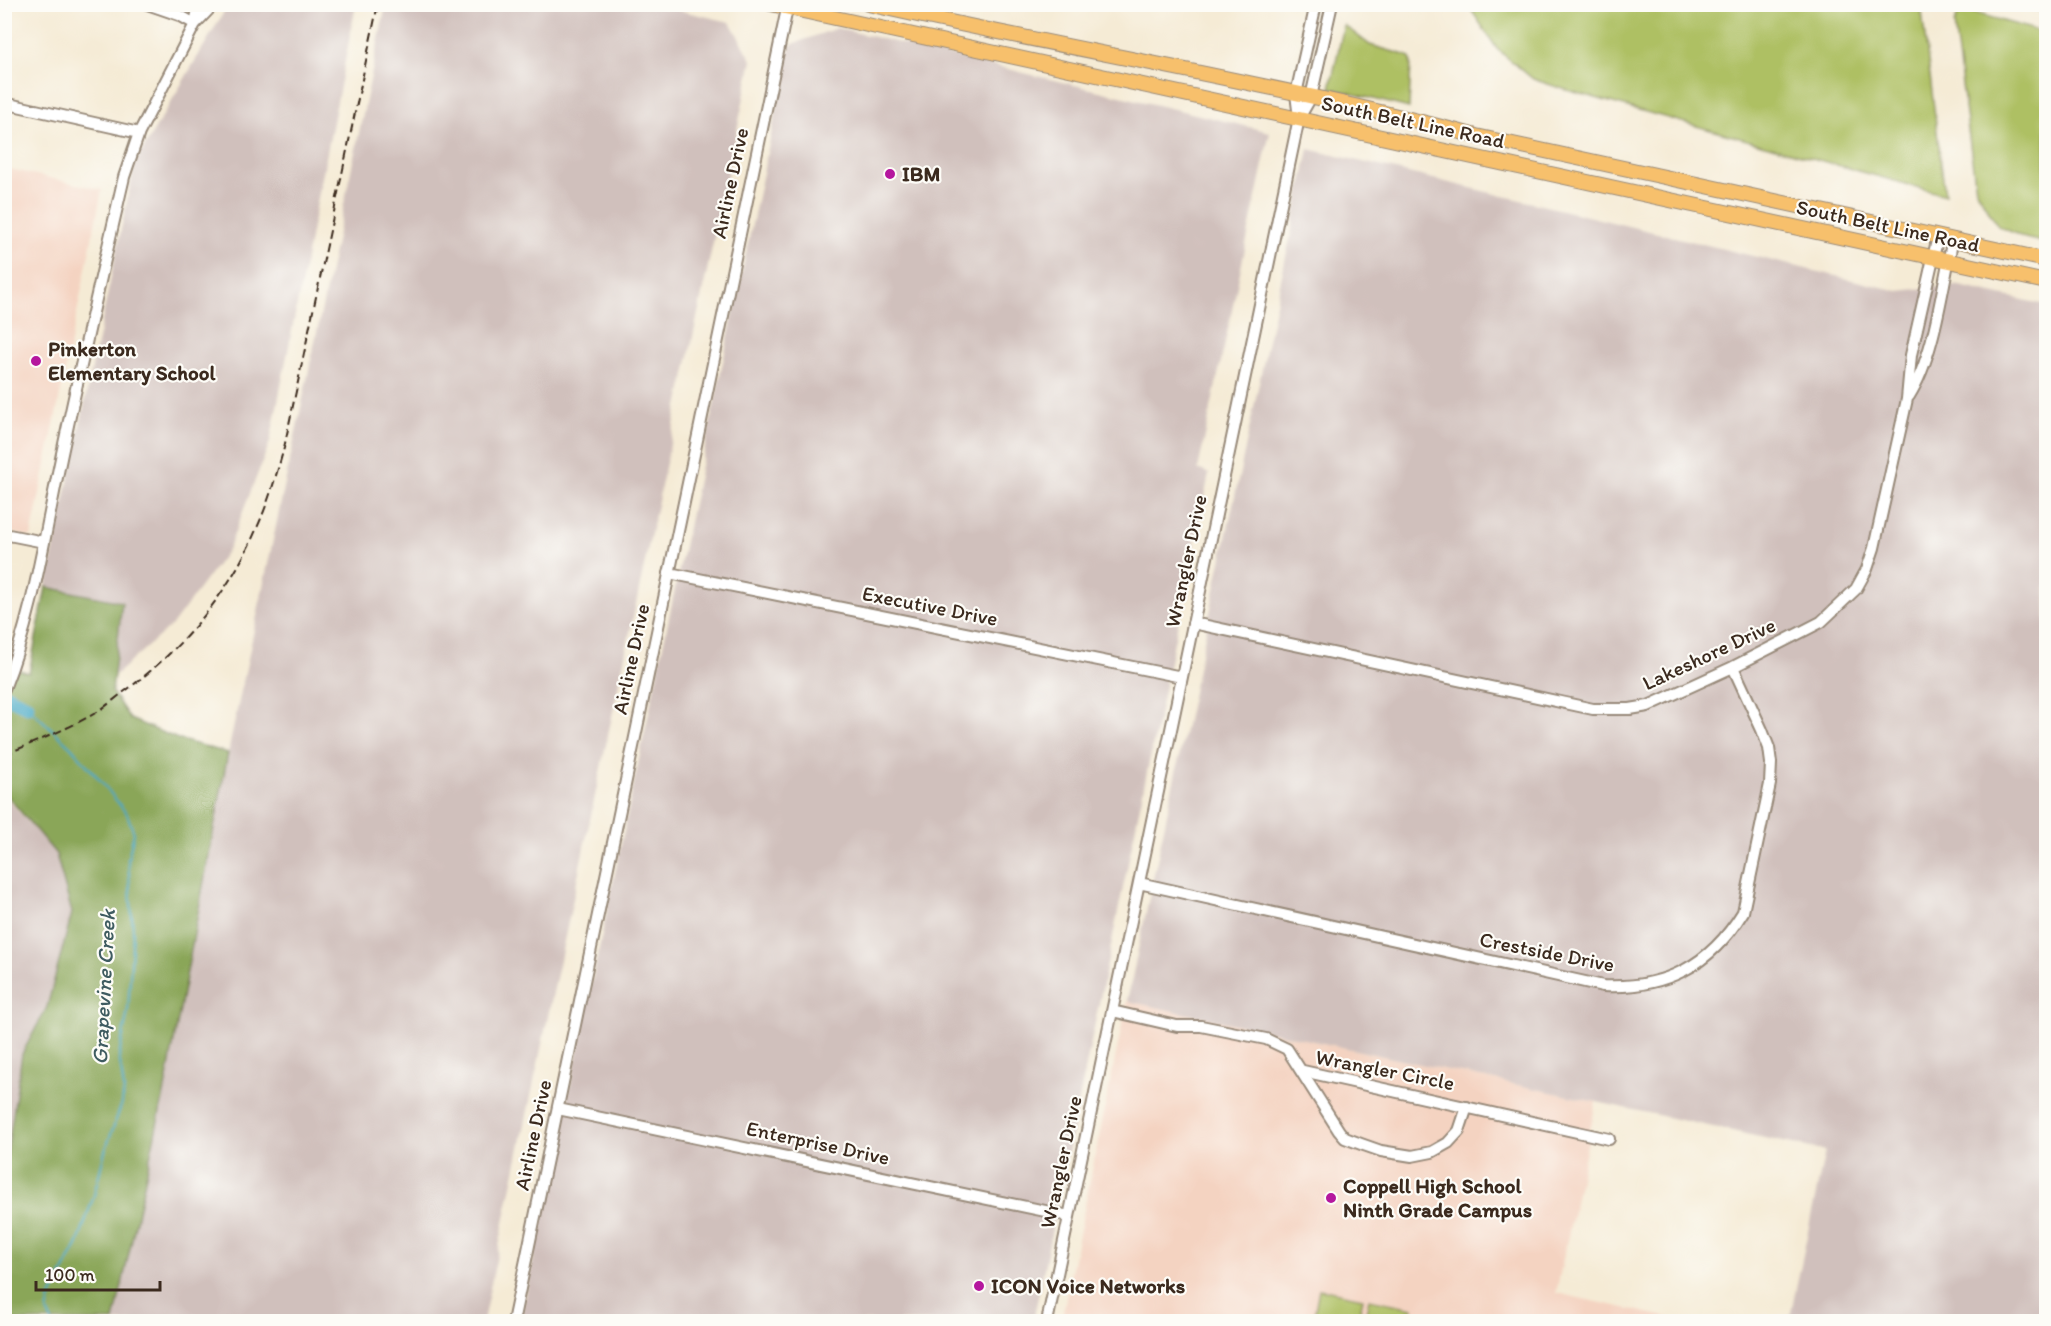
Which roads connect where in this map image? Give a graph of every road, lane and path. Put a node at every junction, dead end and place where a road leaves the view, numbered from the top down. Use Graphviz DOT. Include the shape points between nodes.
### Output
graph roads {
  1 [pos="147,4"];
  2 [pos="199,4"];
  3 [pos="214,4"];
  4 [pos="771,4"];
  5 [pos="868,4"];
  6 [pos="1316,4"];
  7 [pos="1332,4"];
  8 [pos="787,6"];
  9 [pos="195,24"];
  10 [pos="1028,39"];
  11 [pos="1023,59"];
  12 [pos="1296,94"];
  13 [pos="1311,97"];
  14 [pos="4,103"];
  15 [pos="1299,118"];
  16 [pos="139,133"];
  17 [pos="1718,188"];
  18 [pos="1713,208"];
  19 [pos="1938,236"];
  20 [pos="1953,239"];
  21 [pos="1933,258"];
  22 [pos="2046,260"];
  23 [pos="1948,261"];
  24 [pos="2046,282"];
  25 [pos="1907,399"];
  26 [pos="4,534"];
  27 [pos="44,542"];
  28 [pos="669,573"];
  29 [pos="1193,623"];
  30 [pos="1733,667"];
  31 [pos="1182,677"];
  32 [pos="4,689"];
  33 [pos="1139,884"];
  34 [pos="1112,1011"];
  35 [pos="1303,1071"];
  36 [pos="1467,1107"];
  37 [pos="558,1109"];
  38 [pos="1609,1139"];
  39 [pos="1069,1216"];
  40 [pos="513,1322"];
  41 [pos="1047,1322"];
  1 -- 9 [label="street"];
  2 -- 9 [label="street"];
  3 -- 9 [label="street"];
  4 -- 8 [label="main road, South Belt Line Road"];
  5 -- 10 [label="main road, South Belt Line Road"];
  6 -- 12 [label="street"];
  7 -- 13 [label="street"];
  8 -- 11 [label="main road, South Belt Line Road"];
  8 -- 28 [label="street, Airline Drive"];
  9 -- 16 [label="street"];
  10 -- 11 [label="main road"];
  10 -- 12 [label="main road, South Belt Line Road"];
  11 -- 15 [label="main road, South Belt Line Road"];
  12 -- 13 [label="main road, South Belt Line Road"];
  12 -- 15 [label="street"];
  13 -- 15 [label="street"];
  13 -- 17 [label="main road, South Belt Line Road"];
  14 -- 16 [label="street"];
  15 -- 18 [label="main road, South Belt Line Road"];
  15 -- 29 [label="street, Wrangler Drive"];
  16 -- 27 [label="street" via="124,177"];
  17 -- 18 [label="main road"];
  17 -- 19 [label="main road, South Belt Line Road"];
  18 -- 21 [label="main road, South Belt Line Road"];
  19 -- 20 [label="main road, South Belt Line Road"];
  19 -- 21 [label="street, Lakeshore Drive"];
  20 -- 22 [label="main road, South Belt Line Road"];
  20 -- 23 [label="street, Lakeshore Drive"];
  21 -- 23 [label="main road, South Belt Line Road"];
  21 -- 25 [label="street, Lakeshore Drive" via="1911,355"];
  23 -- 24 [label="main road, South Belt Line Road"];
  23 -- 25 [label="street, Lakeshore Drive" via="1928,356"];
  25 -- 30 [label="street, Lakeshore Drive" via="1874,548 1856,589 1821,622"];
  26 -- 27 [label="street"];
  27 -- 32 [label="street" via="19,648"];
  28 -- 31 [label="street, Executive Drive"];
  28 -- 37 [label="street, Airline Drive"];
  29 -- 30 [label="street, Lakeshore Drive" via="1593,710 1648,706"];
  29 -- 31 [label="street, Wrangler Drive"];
  30 -- 33 [label="street, Crestside Drive" via="1769,748 1770,784 1743,912 1717,947 1673,977 1629,987 1603,986"];
  31 -- 33 [label="street, Wrangler Drive"];
  33 -- 34 [label="street, Wrangler Drive"];
  34 -- 35 [label="street" via="1177,1026 1201,1026 1266,1039 1287,1048"];
  34 -- 39 [label="street, Wrangler Drive"];
  35 -- 36 [label="street, Wrangler Circle"];
  35 -- 36 [label="street, Wrangler Circle" via="1339,1131 1346,1138 1382,1151 1412,1156 1432,1152 1459,1131"];
  36 -- 38 [label="street, Wrangler Circle"];
  37 -- 39 [label="street, Enterprise Drive"];
  37 -- 40 [label="street, Airline Drive"];
  39 -- 41 [label="street, Wrangler Drive"];
}
